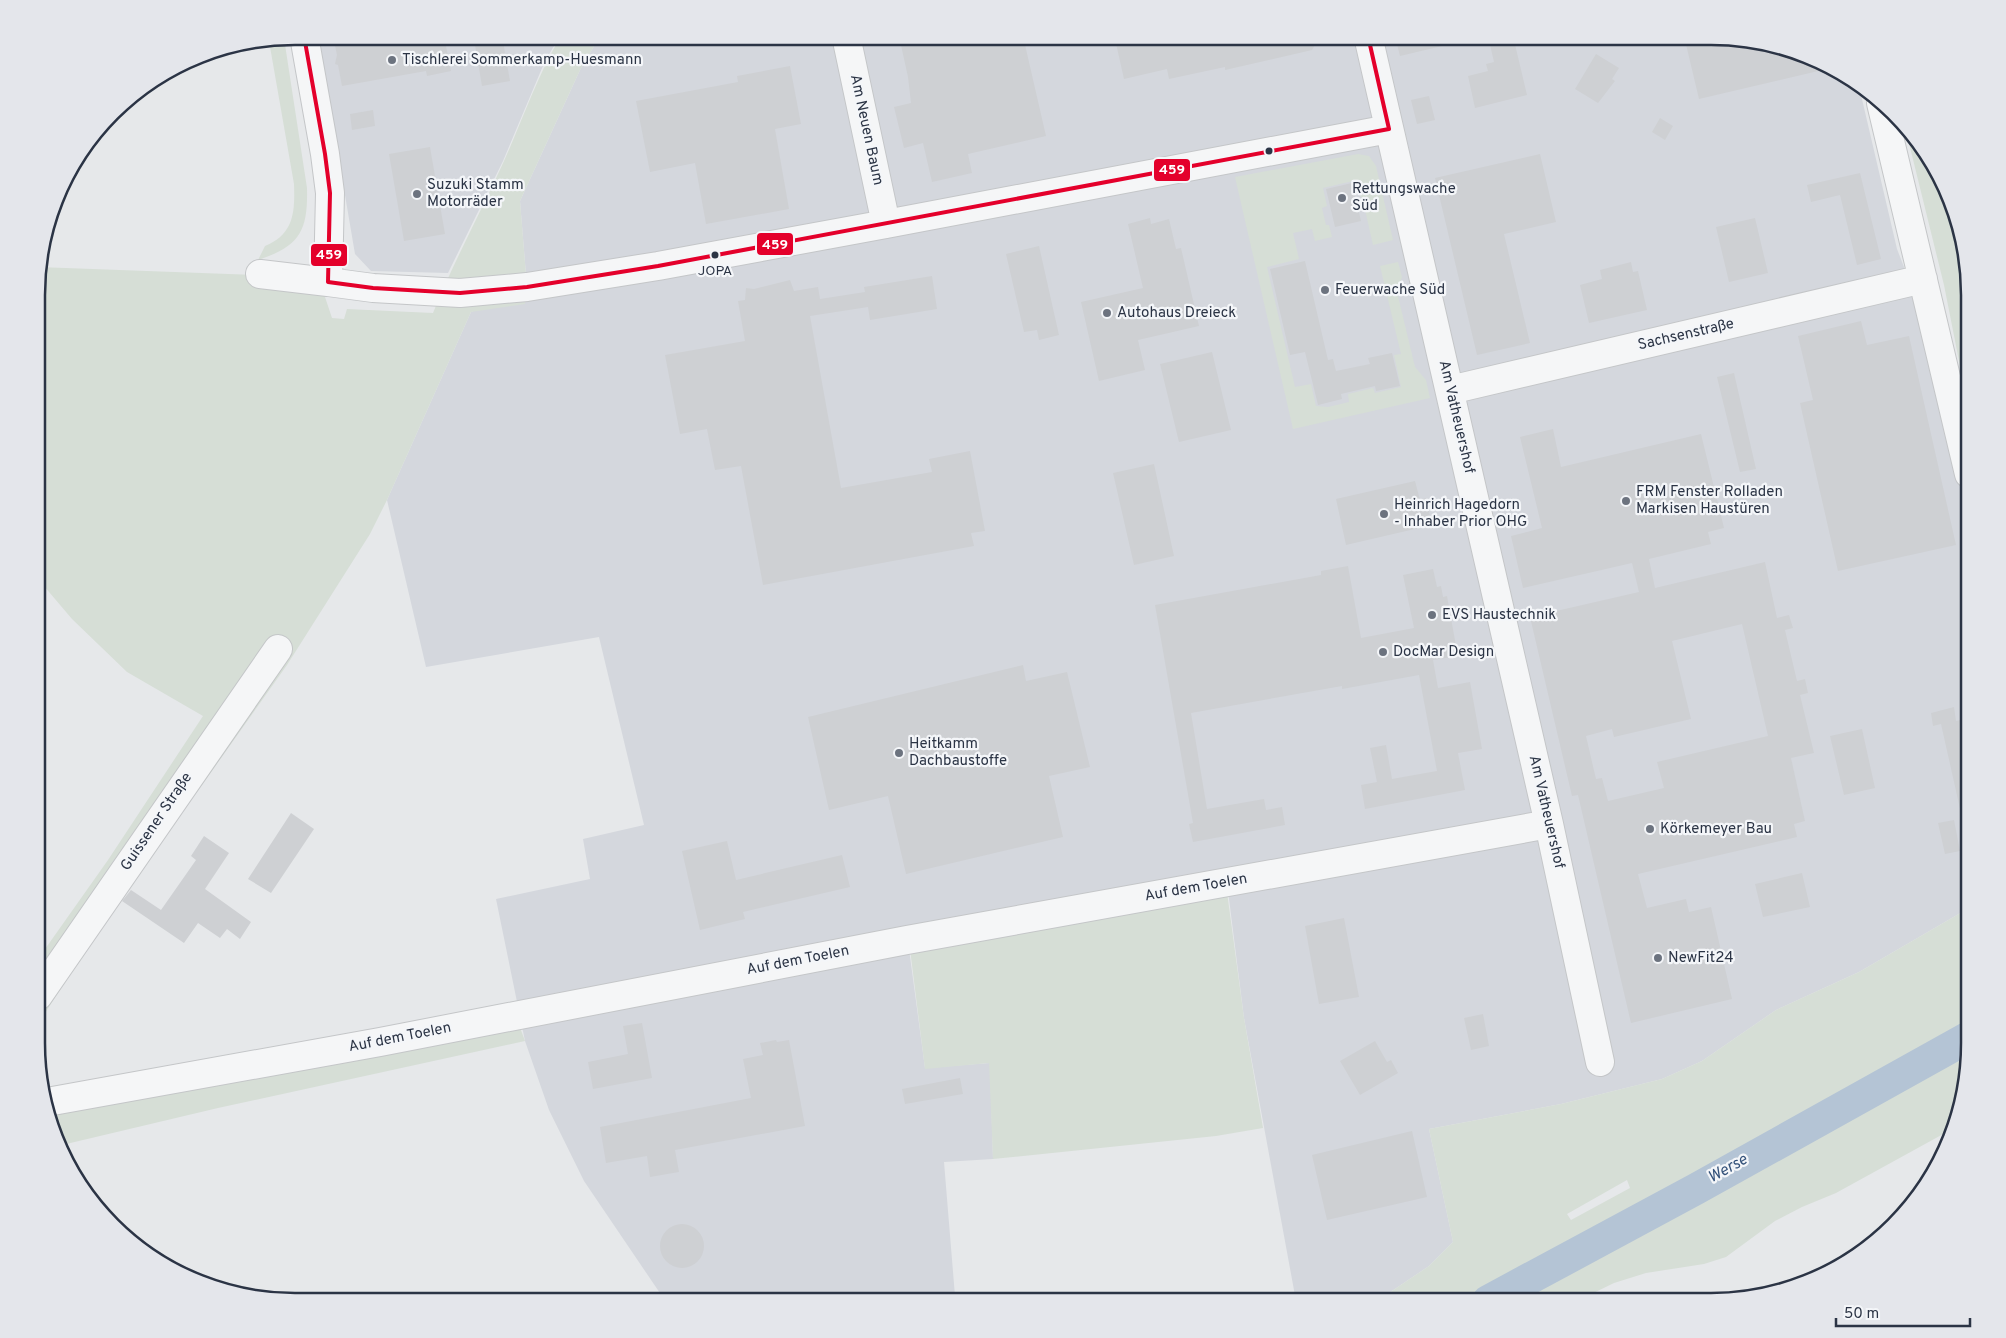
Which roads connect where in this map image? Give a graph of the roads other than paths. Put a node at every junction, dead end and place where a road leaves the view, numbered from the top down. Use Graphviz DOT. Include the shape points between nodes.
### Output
graph roads {
  1 [pos="306,45"];
  2 [pos="848,45"];
  3 [pos="1370,45"];
  4 [pos="1884,114"];
  5 [pos="1389,129"];
  6 [pos="886,224"];
  7 [pos="260,274"];
  8 [pos="1923,279"];
  9 [pos="328,282"];
  10 [pos="1450,390"];
  11 [pos="1961,440"];
  12 [pos="278,649"];
  13 [pos="1549,824"];
  14 [pos="45,986"];
  15 [pos="1600,1062"];
  16 [pos="52,1101"];
  1 -- 9 [label="street" via="330,193"];
  2 -- 6 [label="street, Am Neuen Baum"];
  3 -- 5 [label="street, Am Vatheuershof"];
  4 -- 8 [label="street"];
  5 -- 6 [label="street"];
  5 -- 10 [label="street, Am Vatheuershof"];
  6 -- 9 [label="street" via="527,287 460,293"];
  7 -- 9 [label="street"];
  8 -- 10 [label="street, Sachsenstraße"];
  8 -- 11 [label="street"];
  10 -- 13 [label="street, Am Vatheuershof"];
  12 -- 14 [label="street, Guissener Straße"];
  13 -- 15 [label="street, Am Vatheuershof"];
  13 -- 16 [label="street, Auf dem Toelen" via="907,940 390,1040"];
}
